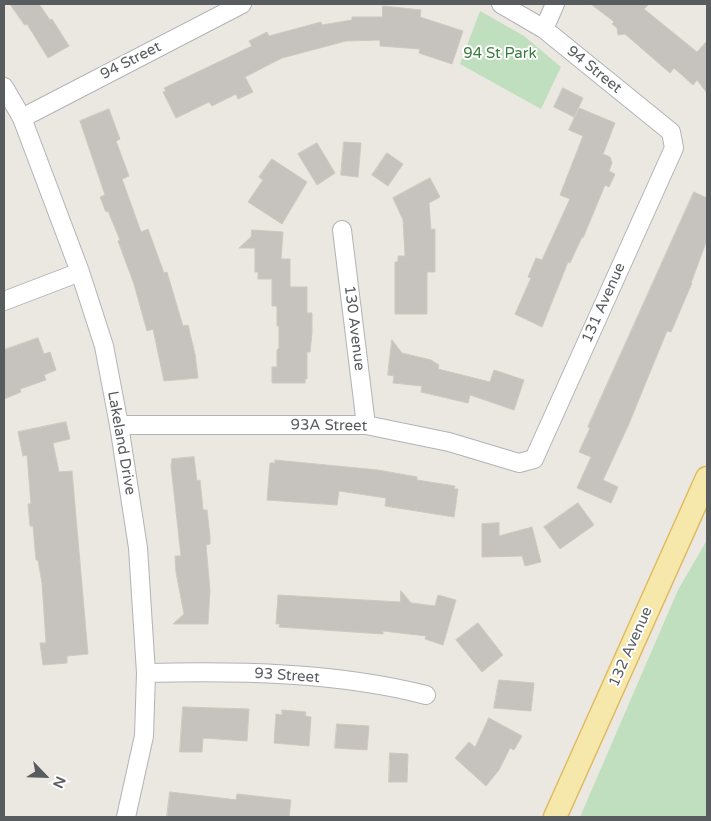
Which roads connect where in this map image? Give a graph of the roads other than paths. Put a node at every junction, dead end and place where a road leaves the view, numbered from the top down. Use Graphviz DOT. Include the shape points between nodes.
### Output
graph roads {
  1 [pos="242,4"];
  2 [pos="501,4"];
  3 [pos="555,4"];
  4 [pos="544,29"];
  5 [pos="4,87"];
  6 [pos="22,118"];
  7 [pos="674,148"];
  8 [pos="342,230"];
  9 [pos="80,272"];
  10 [pos="4,300"];
  11 [pos="119,424"];
  12 [pos="366,425"];
  13 [pos="534,458"];
  14 [pos="707,478"];
  15 [pos="146,673"];
  16 [pos="426,695"];
  17 [pos="126,817"];
  18 [pos="555,817"];
  1 -- 6 [label="street, 94 Street"];
  2 -- 4 [label="street, 94 Street"];
  3 -- 4 [label="street"];
  4 -- 7 [label="street, 94 Street" via="671,132"];
  5 -- 6 [label="street, Lakeland Drive"];
  6 -- 9 [label="street, Lakeland Drive"];
  7 -- 13 [label="street, 131 Avenue"];
  8 -- 12 [label="street, 130 Avenue"];
  9 -- 10 [label="street"];
  9 -- 11 [label="street, Lakeland Drive" via="104,346"];
  11 -- 12 [label="street, 93A Street"];
  11 -- 15 [label="street, Lakeland Drive" via="138,548"];
  12 -- 13 [label="street, 93A Street" via="448,442 519,463"];
  14 -- 18 [label="main road, 132 Avenue"];
  15 -- 16 [label="street, 93 Street" via="221,671 352,680"];
  15 -- 17 [label="street, Lakeland Drive" via="144,736"];
}
